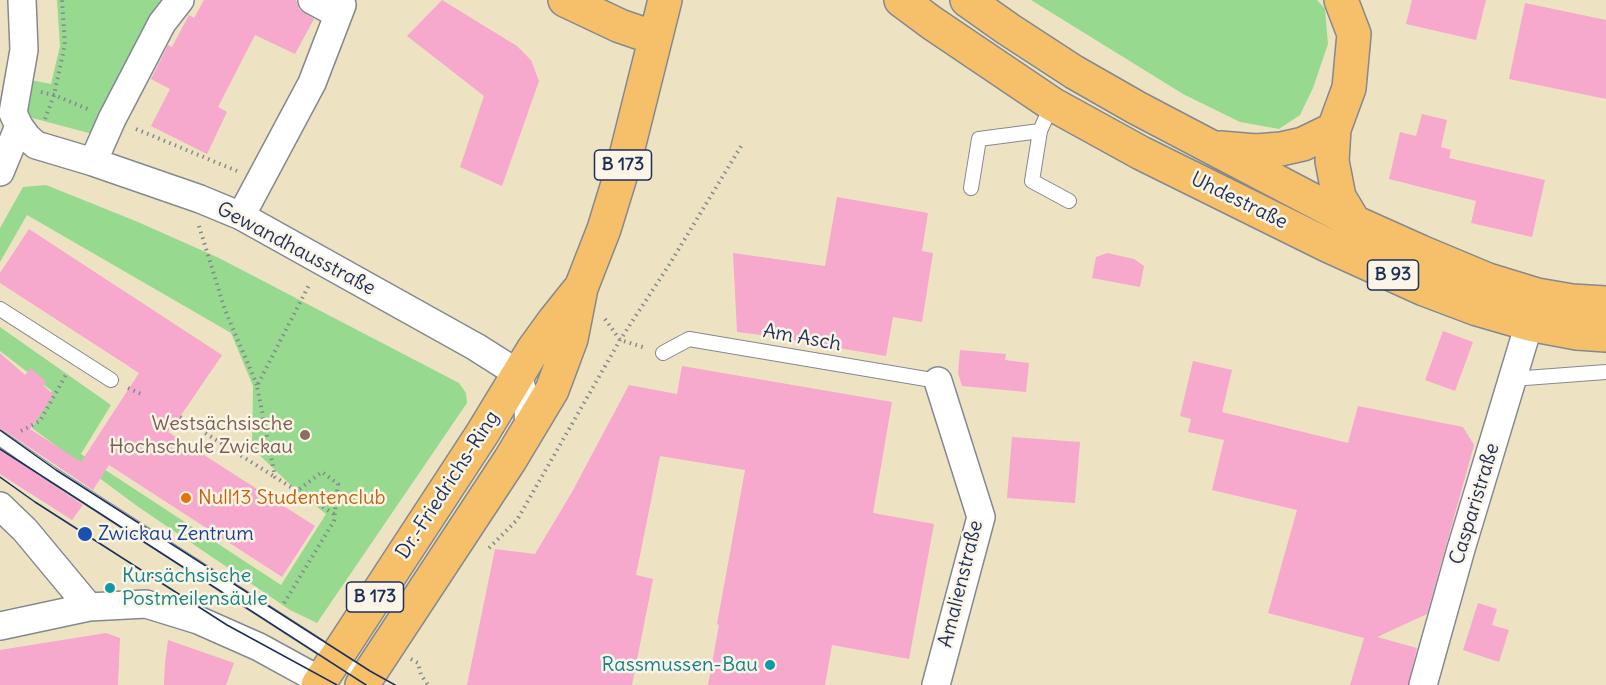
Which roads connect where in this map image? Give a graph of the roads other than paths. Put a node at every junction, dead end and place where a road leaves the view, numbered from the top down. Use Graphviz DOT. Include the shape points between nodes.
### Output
graph roads {
  1 [pos="22,0"];
  2 [pos="180,0"];
  3 [pos="312,0"];
  4 [pos="565,0"];
  5 [pos="665,0"];
  6 [pos="901,0"];
  7 [pos="967,0"];
  8 [pos="1341,0"];
  9 [pos="655,38"];
  10 [pos="1046,117"];
  11 [pos="1334,129"];
  12 [pos="18,134"];
  13 [pos="1211,147"];
  14 [pos="93,162"];
  15 [pos="0,172"];
  16 [pos="971,188"];
  17 [pos="1069,201"];
  18 [pos="241,216"];
  19 [pos="1354,222"];
  20 [pos="581,288"];
  21 [pos="1606,303"];
  22 [pos="0,309"];
  23 [pos="1529,324"];
  24 [pos="1606,335"];
  25 [pos="663,353"];
  26 [pos="1606,372"];
  27 [pos="518,376"];
  28 [pos="1512,379"];
  29 [pos="111,380"];
  30 [pos="938,381"];
  31 [pos="529,429"];
  32 [pos="0,438"];
  33 [pos="0,506"];
  34 [pos="89,607"];
  35 [pos="0,626"];
  36 [pos="325,674"];
  37 [pos="370,682"];
  38 [pos="936,685"];
  39 [pos="1424,685"];
  1 -- 12 [label="street" via="24,50 14,113"];
  2 -- 14 [label="street" via="162,23"];
  3 -- 18 [label="street" via="340,9 312,83"];
  4 -- 9 [label="main road"];
  5 -- 9 [label="main road, B 173"];
  6 -- 10 [label="main road, Uhdestraße / B 93"];
  7 -- 13 [label="main road, Uhdestraße / B 93" via="1074,72"];
  8 -- 11 [label="main road" via="1354,34 1350,88"];
  9 -- 20 [label="main road, Dr.-Friedrichs-Ring / B 173" via="626,156"];
  10 -- 16 [label="lane" via="979,139"];
  10 -- 17 [label="lane" via="1032,181"];
  10 -- 23 [label="main road, Uhdestraße / B 93" via="1141,153 1424,289"];
  11 -- 13 [label="main road" via="1281,149"];
  11 -- 19 [label="main road" via="1332,161 1339,197"];
  12 -- 14 [label="street, Gewandhausstraße"];
  12 -- 15 [label="street"];
  13 -- 19 [label="main road, Uhdestraße / B 93"];
  14 -- 18 [label="street, Gewandhausstraße"];
  18 -- 27 [label="street, Gewandhausstraße" via="476,347"];
  19 -- 21 [label="main road, Uhdestraße / B 93" via="1488,280 1537,295"];
  20 -- 27 [label="main road, Dr.-Friedrichs-Ring / B 173"];
  20 -- 31 [label="main road, Dr.-Friedrichs-Ring / B 173" via="563,362"];
  22 -- 29 [label="lane"];
  23 -- 24 [label="main road, Uhdestraße / B 93"];
  23 -- 28 [label="street, Casparistraße"];
  25 -- 30 [label="lane, Am Asch" via="689,339"];
  26 -- 28 [label="lane"];
  27 -- 31 [label="street, Dr.-Friedrichs-Ring" via="528,408"];
  27 -- 36 [label="main road, Dr.-Friedrichs-Ring / B 173"];
  28 -- 39 [label="street, Casparistraße"];
  30 -- 38 [label="street, Amalienstraße" via="981,517"];
  31 -- 37 [label="main road, Dr.-Friedrichs-Ring / B 173"];
  32 -- 36 [label="lane" via="275,618"];
  33 -- 34 [label="street"];
  34 -- 35 [label="street"];
  34 -- 36 [label="street" via="147,604 198,620"];
  36 -- 37 [label="lane"];
}
